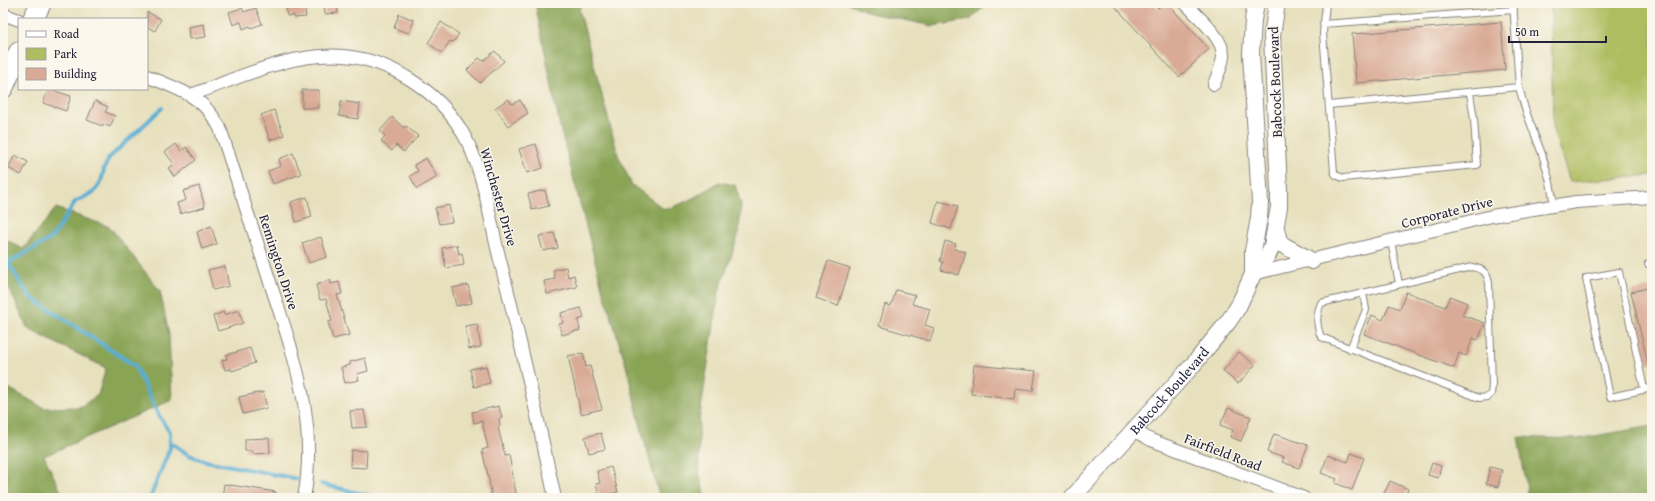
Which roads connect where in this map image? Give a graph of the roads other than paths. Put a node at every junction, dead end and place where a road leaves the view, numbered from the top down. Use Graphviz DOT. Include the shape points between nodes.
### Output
graph roads {
  1 [pos="41,3"];
  2 [pos="1185,3"];
  3 [pos="1256,3"];
  4 [pos="1277,3"];
  5 [pos="1326,3"];
  6 [pos="1514,6"];
  7 [pos="3,14"];
  8 [pos="34,18"];
  9 [pos="18,20"];
  10 [pos="1323,24"];
  11 [pos="18,54"];
  12 [pos="148,76"];
  13 [pos="1214,84"];
  14 [pos="3,88"];
  15 [pos="1519,88"];
  16 [pos="1470,92"];
  17 [pos="192,95"];
  18 [pos="1329,105"];
  19 [pos="1652,197"];
  20 [pos="1554,205"];
  21 [pos="1276,228"];
  22 [pos="1391,241"];
  23 [pos="1312,261"];
  24 [pos="1253,274"];
  25 [pos="1399,284"];
  26 [pos="1363,293"];
  27 [pos="1350,349"];
  28 [pos="1652,388"];
  29 [pos="1644,390"];
  30 [pos="1133,430"];
  31 [pos="304,498"];
  32 [pos="556,498"];
  33 [pos="1072,498"];
  34 [pos="1304,498"];
  1 -- 8 [label="main road"];
  2 -- 13 [label="street" via="1222,46 1223,56"];
  3 -- 24 [label="street, Babcock Boulevard" via="1251,54 1260,202 1253,251"];
  4 -- 21 [label="street, Babcock Boulevard" via="1272,36 1280,191"];
  5 -- 10 [label="lane"];
  6 -- 10 [label="lane"];
  6 -- 15 [label="lane"];
  7 -- 9 [label="street"];
  10 -- 18 [label="lane"];
  11 -- 14 [label="main road"];
  12 -- 17 [label="street, Remington Drive"];
  15 -- 16 [label="lane"];
  15 -- 20 [label="lane" via="1542,154"];
  16 -- 18 [label="lane"];
  16 -- 18 [label="lane" via="1477,166 1343,178 1334,172"];
  17 -- 31 [label="street, Remington Drive" via="206,108 220,128 297,372 305,405 308,439"];
  17 -- 32 [label="street, Winchester Drive" via="274,65 308,58 344,56 403,74 449,113 461,130 478,169"];
  19 -- 20 [label="street, Corporate Drive"];
  20 -- 22 [label="street, Corporate Drive" via="1485,217"];
  21 -- 23 [label="street" via="1278,241"];
  21 -- 24 [label="street, Babcock Boulevard" via="1268,255"];
  22 -- 23 [label="street, Corporate Drive"];
  22 -- 25 [label="lane"];
  23 -- 24 [label="street, Corporate Drive"];
  24 -- 30 [label="street, Babcock Boulevard" via="1228,322 1192,366"];
  25 -- 26 [label="lane"];
  25 -- 27 [label="lane" via="1472,267 1484,271 1489,283 1491,394 1479,398"];
  26 -- 27 [label="lane" via="1365,314"];
  26 -- 27 [label="lane" via="1321,303 1318,312 1317,321 1321,337"];
  28 -- 29 [label="lane"];
  29 -- 29 [label="lane" via="1610,398 1586,278 1619,272"];
  30 -- 33 [label="street, Babcock Boulevard"];
  30 -- 34 [label="street, Fairfield Road" via="1151,440"];
}
